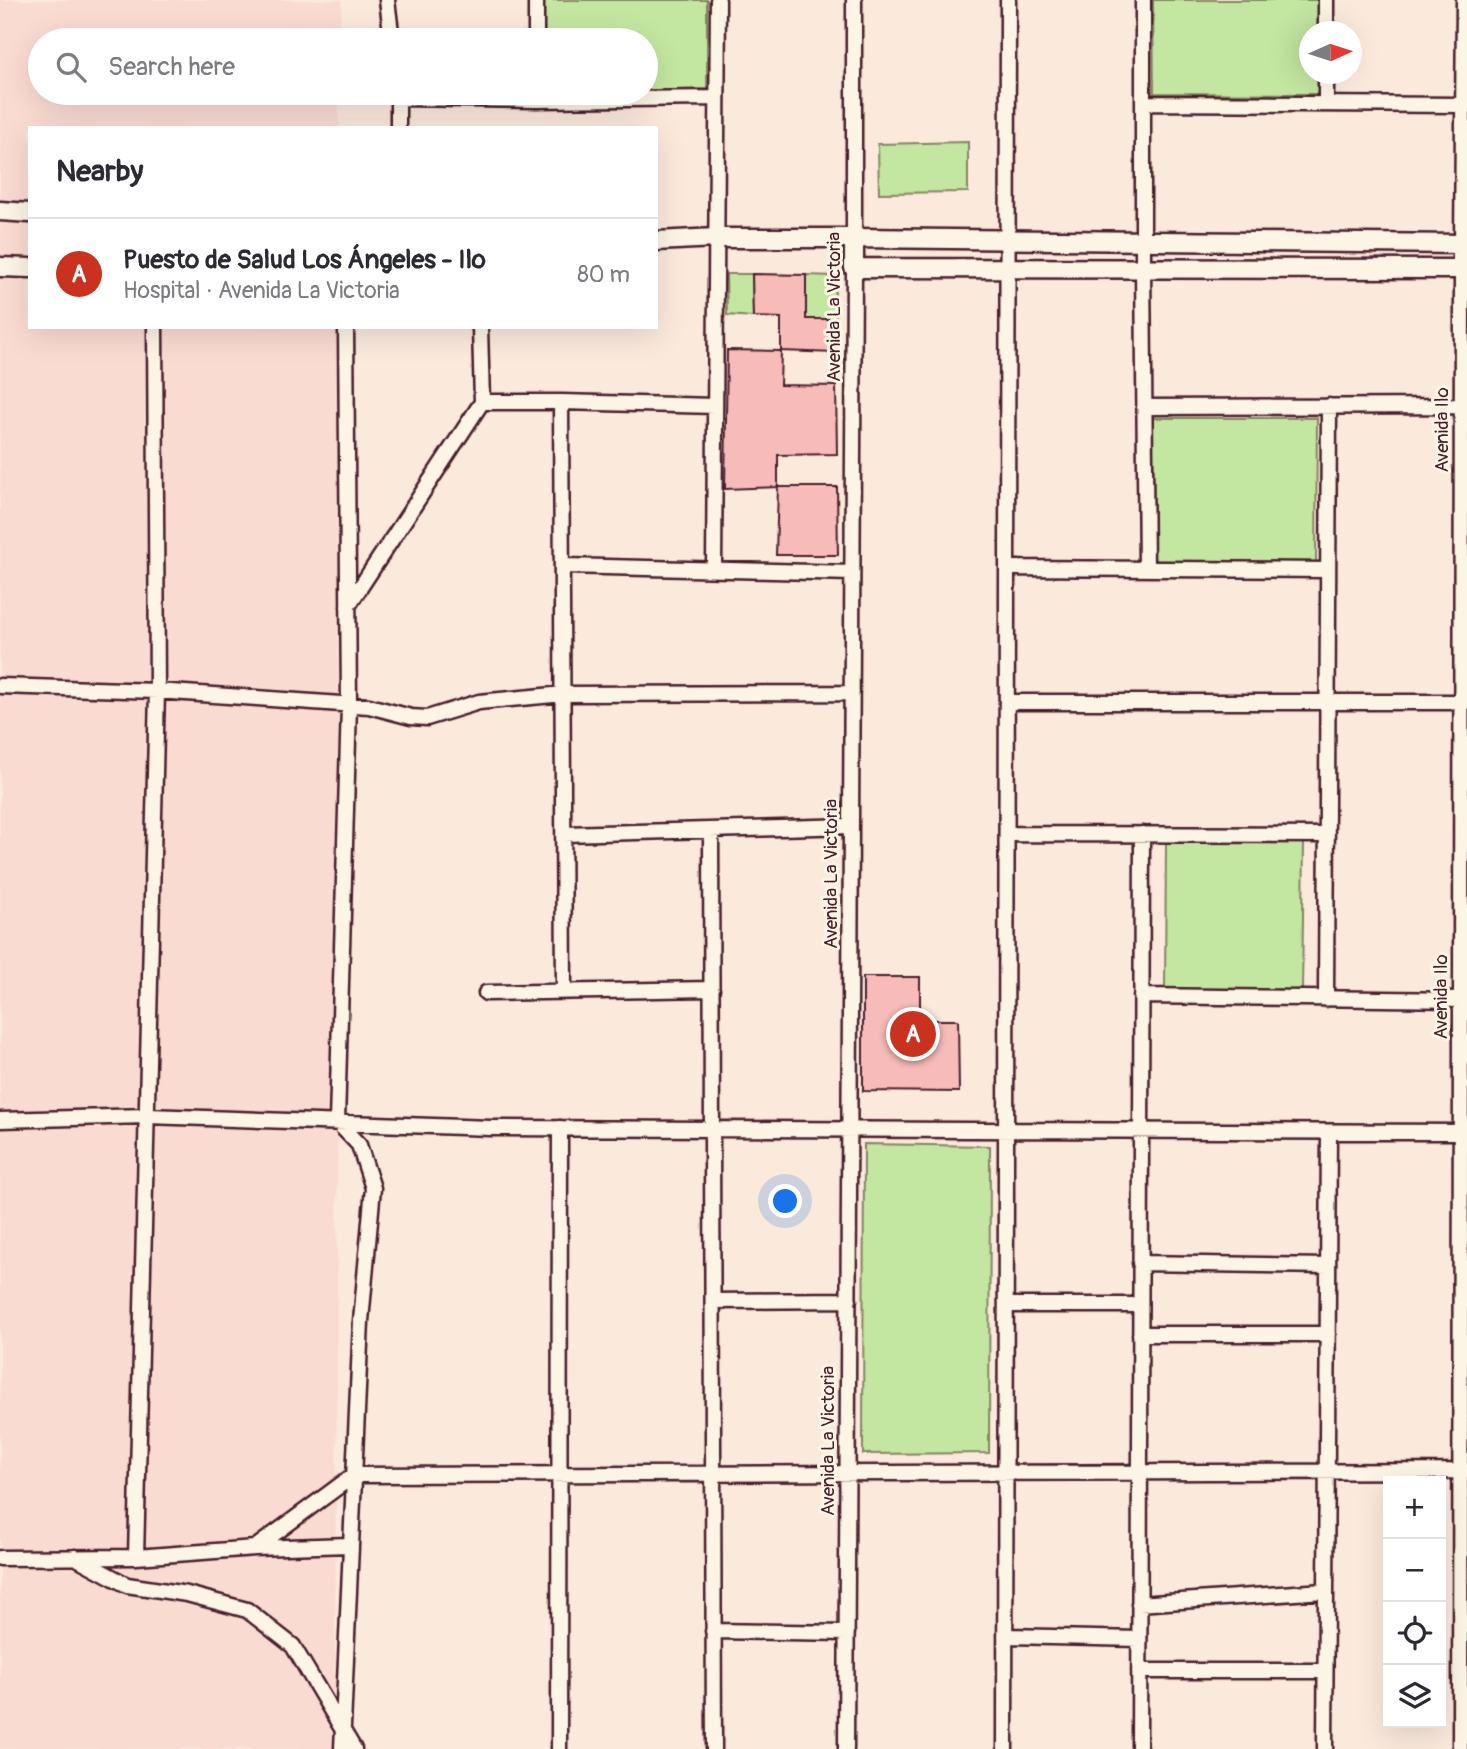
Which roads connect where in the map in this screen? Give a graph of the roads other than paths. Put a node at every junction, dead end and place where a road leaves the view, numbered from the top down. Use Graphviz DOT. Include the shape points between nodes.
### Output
graph roads {
  1 [pos="387,0"];
  2 [pos="536,0"];
  3 [pos="718,0"];
  4 [pos="854,0"];
  5 [pos="1008,0"];
  6 [pos="1143,0"];
  7 [pos="1326,0"];
  8 [pos="1464,0"];
  9 [pos="1326,21"];
  10 [pos="390,28"];
  11 [pos="536,28"];
  12 [pos="1326,84"];
  13 [pos="658,98"];
  14 [pos="717,98"];
  15 [pos="1143,103"];
  16 [pos="1326,104"];
  17 [pos="399,105"];
  18 [pos="1463,105"];
  19 [pos="398,126"];
  20 [pos="0,211"];
  21 [pos="28,213"];
  22 [pos="716,238"];
  23 [pos="854,238"];
  24 [pos="1007,239"];
  25 [pos="658,241"];
  26 [pos="1143,241"];
  27 [pos="1462,244"];
  28 [pos="0,267"];
  29 [pos="28,268"];
  30 [pos="854,268"];
  31 [pos="1007,268"];
  32 [pos="1143,268"];
  33 [pos="1465,268"];
  34 [pos="155,329"];
  35 [pos="346,329"];
  36 [pos="480,329"];
  37 [pos="482,402"];
  38 [pos="561,402"];
  39 [pos="715,406"];
  40 [pos="1329,406"];
  41 [pos="1462,406"];
  42 [pos="1144,407"];
  43 [pos="564,566"];
  44 [pos="1007,568"];
  45 [pos="1146,568"];
  46 [pos="714,570"];
  47 [pos="1328,570"];
  48 [pos="852,573"];
  49 [pos="347,607"];
  50 [pos="0,686"];
  51 [pos="157,691"];
  52 [pos="852,693"];
  53 [pos="564,694"];
  54 [pos="1007,702"];
  55 [pos="1327,702"];
  56 [pos="1464,702"];
  57 [pos="349,705"];
  58 [pos="851,826"];
  59 [pos="711,830"];
  60 [pos="564,834"];
  61 [pos="1007,834"];
  62 [pos="1142,834"];
  63 [pos="1326,835"];
  64 [pos="712,989"];
  65 [pos="564,992"];
  66 [pos="486,993"];
  67 [pos="1141,996"];
  68 [pos="1326,999"];
  69 [pos="1461,1000"];
  70 [pos="146,1116"];
  71 [pos="0,1120"];
  72 [pos="337,1122"];
  73 [pos="560,1128"];
  74 [pos="712,1129"];
  75 [pos="849,1129"];
  76 [pos="1006,1130"];
  77 [pos="1141,1131"];
  78 [pos="1329,1132"];
  79 [pos="1464,1132"];
  80 [pos="1140,1263"];
  81 [pos="1328,1266"];
  82 [pos="849,1300"];
  83 [pos="713,1301"];
  84 [pos="1140,1304"];
  85 [pos="1006,1305"];
  86 [pos="1140,1334"];
  87 [pos="1328,1334"];
  88 [pos="1327,1471"];
  89 [pos="1464,1471"];
  90 [pos="1006,1472"];
  91 [pos="1140,1472"];
  92 [pos="848,1473"];
  93 [pos="560,1474"];
  94 [pos="713,1474"];
  95 [pos="354,1475"];
  96 [pos="349,1545"];
  97 [pos="255,1548"];
  98 [pos="75,1557"];
  99 [pos="136,1557"];
  100 [pos="0,1558"];
  101 [pos="1324,1591"];
  102 [pos="1139,1604"];
  103 [pos="713,1631"];
  104 [pos="847,1633"];
  105 [pos="1005,1636"];
  106 [pos="1139,1639"];
  107 [pos="1139,1671"];
  108 [pos="1325,1671"];
  109 [pos="343,1730"];
  110 [pos="342,1749"];
  111 [pos="354,1749"];
  112 [pos="559,1749"];
  113 [pos="713,1749"];
  114 [pos="846,1749"];
  115 [pos="1005,1749"];
  116 [pos="1139,1749"];
  117 [pos="1325,1749"];
  118 [pos="1460,1749"];
  1 -- 10 [label="street"];
  2 -- 11 [label="street"];
  3 -- 14 [label="street"];
  4 -- 23 [label="street, Avenida La Victoria"];
  5 -- 24 [label="street"];
  6 -- 15 [label="street"];
  7 -- 9 [label="street"];
  8 -- 18 [label="street"];
  12 -- 16 [label="street"];
  13 -- 14 [label="street"];
  14 -- 22 [label="street"];
  15 -- 16 [label="street"];
  15 -- 26 [label="street"];
  16 -- 18 [label="street"];
  17 -- 19 [label="street"];
  18 -- 27 [label="street"];
  20 -- 21 [label="street"];
  22 -- 23 [label="street"];
  22 -- 25 [label="street"];
  22 -- 39 [label="street"];
  23 -- 24 [label="street"];
  23 -- 30 [label="street, Avenida La Victoria"];
  24 -- 26 [label="street"];
  24 -- 31 [label="street"];
  26 -- 27 [label="street"];
  26 -- 32 [label="street"];
  27 -- 33 [label="street, Avenida Ilo"];
  28 -- 29 [label="street"];
  30 -- 31 [label="street"];
  30 -- 48 [label="street, Avenida La Victoria"];
  31 -- 32 [label="street"];
  31 -- 44 [label="street"];
  32 -- 33 [label="street"];
  32 -- 42 [label="street"];
  33 -- 41 [label="street, Avenida Ilo"];
  34 -- 51 [label="street"];
  35 -- 49 [label="street"];
  36 -- 37 [label="street"];
  37 -- 38 [label="street"];
  37 -- 49 [label="street"];
  38 -- 39 [label="street"];
  38 -- 43 [label="street"];
  39 -- 46 [label="street"];
  40 -- 41 [label="street"];
  40 -- 42 [label="street"];
  40 -- 47 [label="street"];
  41 -- 56 [label="street, Avenida Ilo"];
  42 -- 45 [label="street"];
  43 -- 46 [label="street"];
  43 -- 53 [label="street"];
  44 -- 45 [label="street"];
  44 -- 54 [label="street"];
  45 -- 47 [label="street"];
  46 -- 48 [label="street"];
  47 -- 55 [label="street"];
  48 -- 52 [label="street, Avenida La Victoria"];
  49 -- 57 [label="street"];
  50 -- 51 [label="street"];
  51 -- 57 [label="street"];
  51 -- 70 [label="street"];
  52 -- 53 [label="street"];
  52 -- 58 [label="street, Avenida La Victoria"];
  53 -- 57 [label="street" via="479,702 427,718"];
  53 -- 60 [label="street"];
  54 -- 55 [label="street"];
  54 -- 61 [label="street"];
  55 -- 56 [label="street"];
  55 -- 63 [label="street"];
  56 -- 69 [label="street, Avenida Ilo"];
  57 -- 72 [label="street"];
  58 -- 59 [label="street"];
  58 -- 75 [label="street, Avenida La Victoria"];
  59 -- 60 [label="street"];
  59 -- 64 [label="street"];
  60 -- 65 [label="street"];
  61 -- 62 [label="street"];
  61 -- 76 [label="street"];
  62 -- 63 [label="street"];
  62 -- 67 [label="street"];
  63 -- 68 [label="street"];
  64 -- 65 [label="street"];
  64 -- 74 [label="street"];
  65 -- 66 [label="street"];
  67 -- 68 [label="street"];
  67 -- 77 [label="street"];
  68 -- 69 [label="street"];
  69 -- 79 [label="street, Avenida Ilo"];
  70 -- 71 [label="street"];
  70 -- 72 [label="street"];
  70 -- 99 [label="street"];
  72 -- 73 [label="street"];
  72 -- 95 [label="street" via="359,1145 373,1188"];
  73 -- 74 [label="street"];
  73 -- 93 [label="street"];
  74 -- 75 [label="street"];
  74 -- 83 [label="street"];
  75 -- 76 [label="street"];
  75 -- 82 [label="street, Avenida La Victoria"];
  76 -- 77 [label="street"];
  76 -- 85 [label="street"];
  77 -- 78 [label="street"];
  77 -- 80 [label="street"];
  78 -- 79 [label="street"];
  78 -- 81 [label="street"];
  79 -- 89 [label="street, Avenida Ilo"];
  80 -- 81 [label="street"];
  80 -- 84 [label="street"];
  81 -- 87 [label="street"];
  82 -- 83 [label="street"];
  82 -- 92 [label="street, Avenida La Victoria"];
  83 -- 94 [label="street"];
  84 -- 85 [label="street"];
  84 -- 86 [label="street"];
  85 -- 90 [label="street"];
  86 -- 87 [label="street"];
  86 -- 91 [label="street"];
  87 -- 88 [label="street"];
  88 -- 89 [label="street"];
  88 -- 91 [label="street"];
  88 -- 101 [label="street"];
  89 -- 118 [label="street, Avenida Ilo"];
  90 -- 91 [label="street"];
  90 -- 92 [label="street"];
  90 -- 105 [label="street"];
  91 -- 102 [label="street"];
  92 -- 94 [label="street"];
  92 -- 104 [label="street, Avenida La Victoria"];
  93 -- 94 [label="street"];
  93 -- 95 [label="street"];
  93 -- 112 [label="street"];
  94 -- 103 [label="street"];
  95 -- 96 [label="street"];
  95 -- 97 [label="street"];
  96 -- 97 [label="street"];
  96 -- 109 [label="street"];
  97 -- 99 [label="street"];
  98 -- 99 [label="street"];
  98 -- 100 [label="street"];
  98 -- 109 [label="street" via="127,1585 247,1610 293,1646"];
  101 -- 102 [label="street"];
  101 -- 108 [label="street"];
  102 -- 106 [label="street"];
  103 -- 104 [label="street"];
  103 -- 113 [label="street"];
  104 -- 114 [label="street, Avenida La Victoria"];
  105 -- 106 [label="street"];
  105 -- 115 [label="street"];
  106 -- 107 [label="street"];
  107 -- 108 [label="street"];
  107 -- 116 [label="street"];
  108 -- 117 [label="street"];
  109 -- 110 [label="street"];
  109 -- 111 [label="street"];
}
